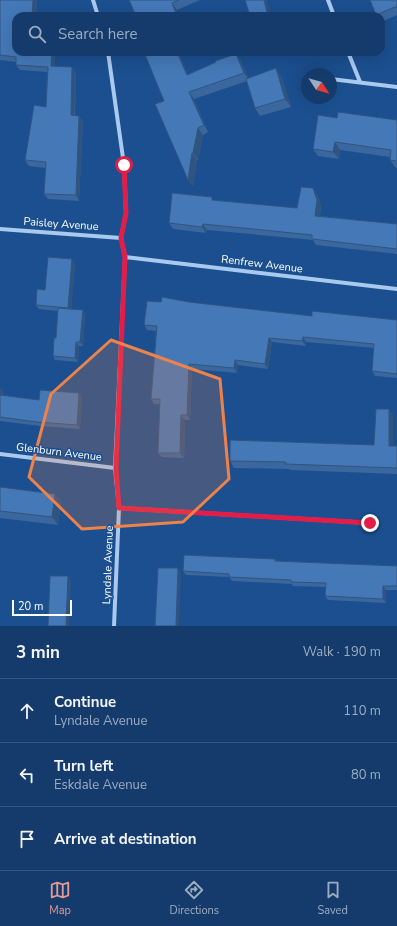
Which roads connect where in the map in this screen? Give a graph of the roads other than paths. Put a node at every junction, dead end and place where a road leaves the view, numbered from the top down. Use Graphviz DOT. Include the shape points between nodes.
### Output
graph roads {
  1 [pos="93,0"];
  2 [pos="328,0"];
  3 [pos="97,12"];
  4 [pos="332,12"];
  5 [pos="109,56"];
  6 [pos="350,56"];
  7 [pos="337,80"];
  8 [pos="360,82"];
  9 [pos="397,87"];
  10 [pos="0,228"];
  11 [pos="121,238"];
  12 [pos="125,257"];
  13 [pos="397,289"];
  14 [pos="0,454"];
  15 [pos="116,468"];
  16 [pos="119,508"];
  17 [pos="370,523"];
  18 [pos="114,626"];
  1 -- 3 [label="street"];
  2 -- 4 [label="street"];
  5 -- 11 [label="street, Lyndale Avenue" via="124,165 126,213"];
  6 -- 8 [label="street"];
  7 -- 8 [label="street"];
  8 -- 9 [label="street"];
  10 -- 11 [label="street, Paisley Avenue"];
  11 -- 12 [label="street, Lyndale Avenue"];
  12 -- 13 [label="street, Renfrew Avenue"];
  12 -- 15 [label="street, Lyndale Avenue"];
  14 -- 15 [label="street, Glenburn Avenue"];
  15 -- 16 [label="street, Lyndale Avenue"];
  16 -- 17 [label="street"];
  16 -- 18 [label="street, Lyndale Avenue"];
}
